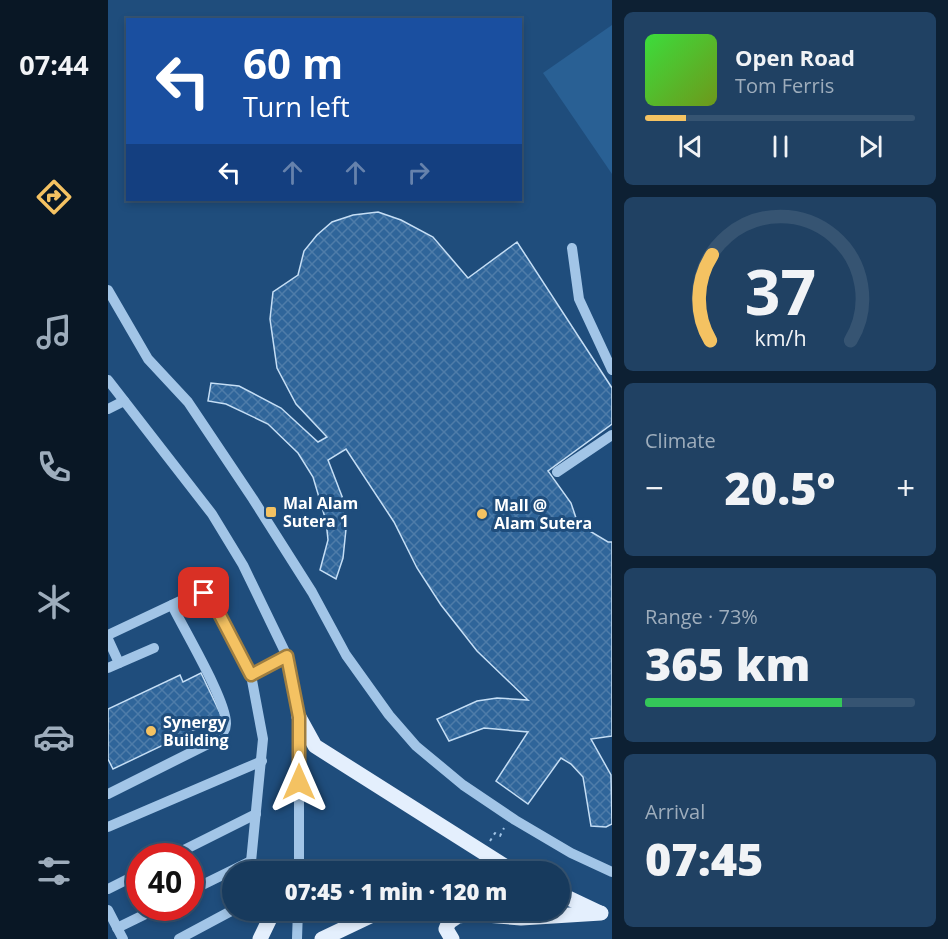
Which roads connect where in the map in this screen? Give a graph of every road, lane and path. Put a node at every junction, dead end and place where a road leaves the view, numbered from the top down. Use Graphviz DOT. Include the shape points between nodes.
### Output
graph roads {
  1 [pos="572,248"];
  2 [pos="108,290"];
  3 [pos="612,370"];
  4 [pos="108,380"];
  5 [pos="124,402"];
  6 [pos="108,409"];
  7 [pos="612,435"];
  8 [pos="556,472"];
  9 [pos="172,605"];
  10 [pos="108,637"];
  11 [pos="154,648"];
  12 [pos="287,656"];
  13 [pos="119,663"];
  14 [pos="108,668"];
  15 [pos="251,675"];
  16 [pos="299,717"];
  17 [pos="262,761"];
  18 [pos="108,794"];
  19 [pos="256,814"];
  20 [pos="108,827"];
  21 [pos="198,843"];
  22 [pos="251,861"];
  23 [pos="299,861"];
  24 [pos="497,861"];
  25 [pos="612,872"];
  26 [pos="222,878"];
  27 [pos="126,880"];
  28 [pos="204,885"];
  29 [pos="108,889"];
  30 [pos="570,898"];
  31 [pos="570,906"];
  32 [pos="108,910"];
  33 [pos="606,914"];
  34 [pos="222,916"];
  35 [pos="130,921"];
  36 [pos="269,921"];
  37 [pos="298,921"];
  38 [pos="360,921"];
  39 [pos="117,927"];
  40 [pos="123,939"];
  41 [pos="179,939"];
  42 [pos="260,939"];
  43 [pos="297,939"];
  44 [pos="322,939"];
  45 [pos="452,939"];
  1 -- 3 [label="street" via="579,299"];
  2 -- 25 [label="street" via="148,359 189,402 312,592 346,655 389,715 416,746 463,785 571,853"];
  4 -- 5 [label="street"];
  5 -- 6 [label="street"];
  5 -- 12 [label="street" via="212,514 243,565"];
  7 -- 8 [label="street"];
  9 -- 10 [label="street"];
  9 -- 15 [label="street" via="195,594 210,596"];
  9 -- 18 [label="street" via="222,705 224,732 216,740"];
  10 -- 13 [label="street"];
  11 -- 13 [label="street"];
  12 -- 15 [label="street"];
  12 -- 16 [label="street"];
  13 -- 14 [label="street"];
  15 -- 17 [label="street" via="263,739"];
  16 -- 23 [label="street"];
  16 -- 24 [label="main road" via="315,746"];
  17 -- 19 [label="street"];
  17 -- 20 [label="street"];
  19 -- 21 [label="street"];
  19 -- 22 [label="street"];
  26 -- 28 [label="street"];
  27 -- 29 [label="street"];
  30 -- 33 [label="main road"];
  31 -- 33 [label="main road"];
  32 -- 39 [label="street"];
  33 -- 45 [label="main road" via="458,916 446,929"];
  34 -- 41 [label="street"];
  35 -- 39 [label="street"];
  36 -- 42 [label="main road"];
  37 -- 43 [label="street"];
  38 -- 44 [label="main road"];
  39 -- 40 [label="street"];
}
